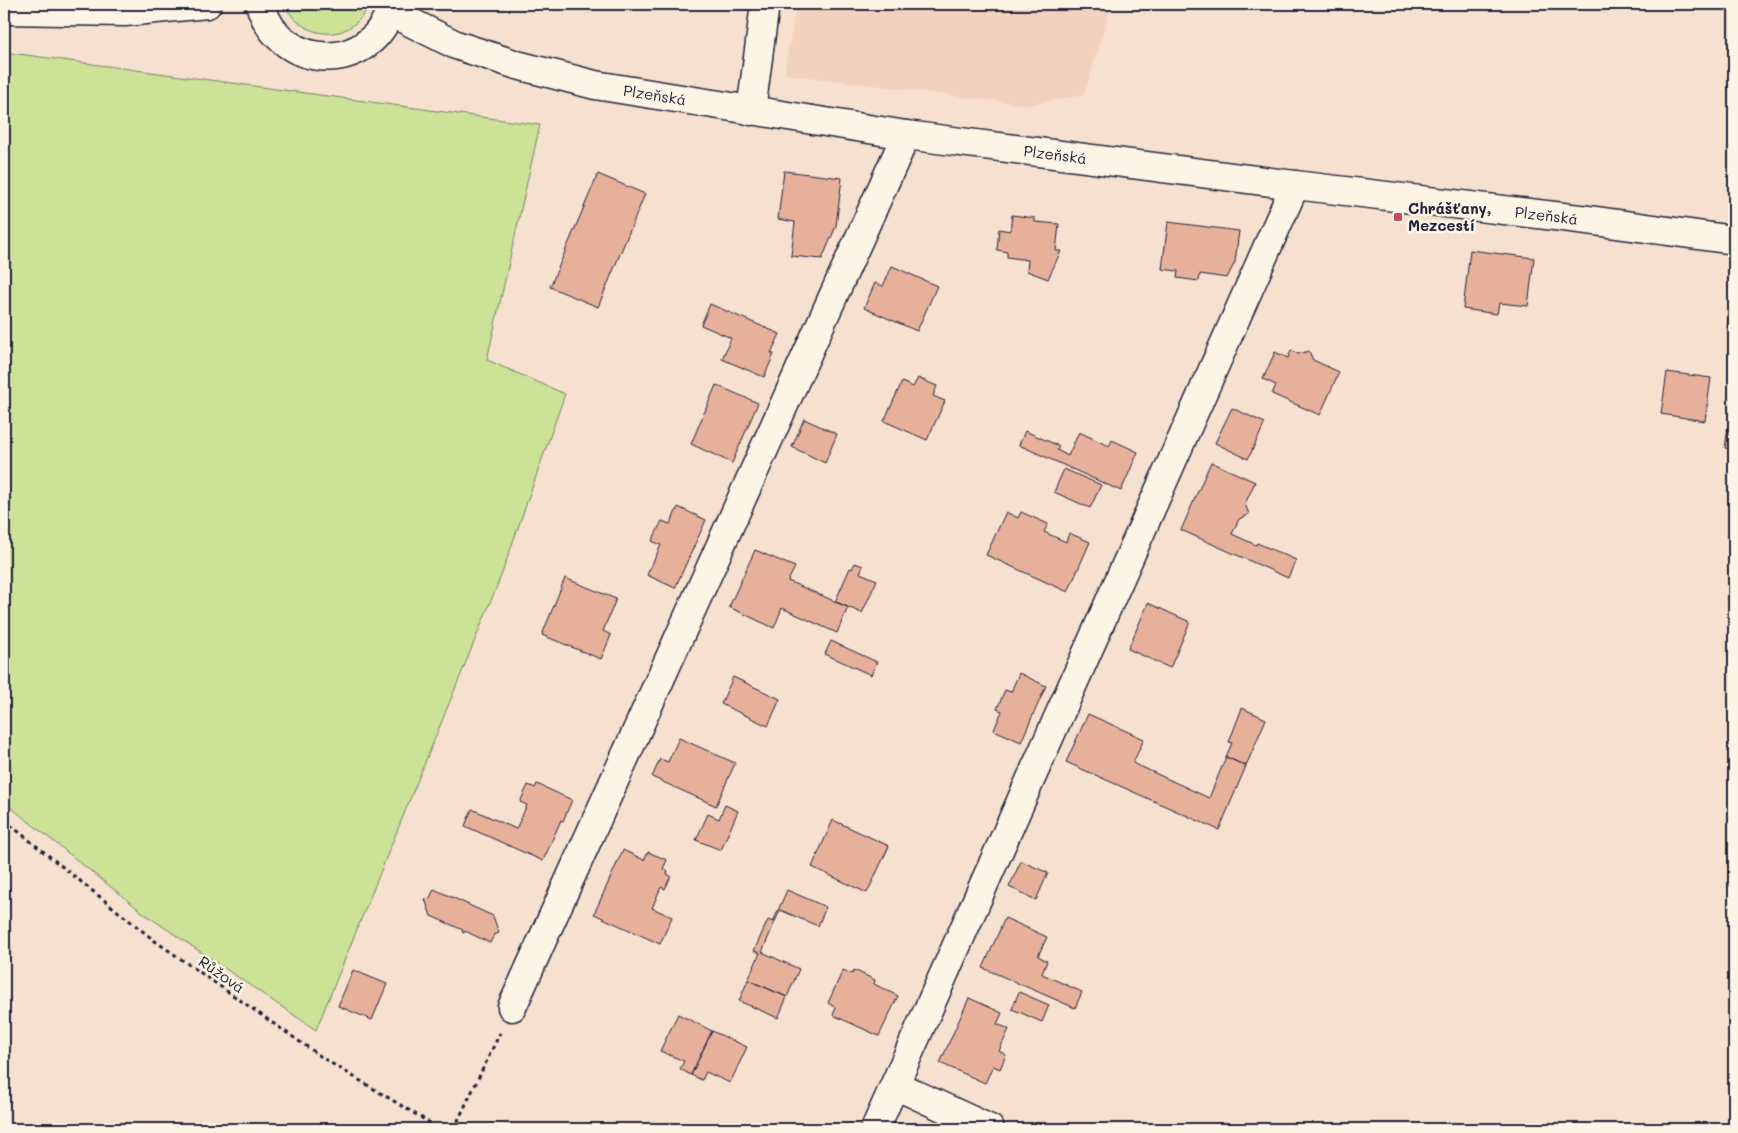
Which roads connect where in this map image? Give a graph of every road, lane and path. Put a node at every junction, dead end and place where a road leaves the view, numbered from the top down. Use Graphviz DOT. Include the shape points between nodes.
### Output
graph roads {
  1 [pos="207,4"];
  2 [pos="260,4"];
  3 [pos="765,4"];
  4 [pos="391,8"];
  5 [pos="4,10"];
  6 [pos="751,111"];
  7 [pos="906,135"];
  8 [pos="1295,185"];
  9 [pos="1734,240"];
  10 [pos="4,820"];
  11 [pos="512,1008"];
  12 [pos="895,1086"];
  13 [pos="440,1129"];
  14 [pos="454,1129"];
  15 [pos="875,1129"];
  16 [pos="990,1129"];
  1 -- 5 [label="street" via="125,12"];
  2 -- 4 [label="street, Plzeňská" via="263,17 276,36 294,49 316,56 338,56 359,48 378,32"];
  3 -- 6 [label="street"];
  4 -- 6 [label="street, Plzeňská" via="456,45 517,65 595,85"];
  6 -- 7 [label="street, Plzeňská"];
  7 -- 8 [label="street, Plzeňská"];
  7 -- 11 [label="street"];
  8 -- 9 [label="street, Plzeňská"];
  8 -- 12 [label="street"];
  10 -- 13 [label="path, Růžová" via="155,942 326,1060"];
  11 -- 14 [label="path"];
  12 -- 15 [label="street"];
  12 -- 16 [label="street"];
}
